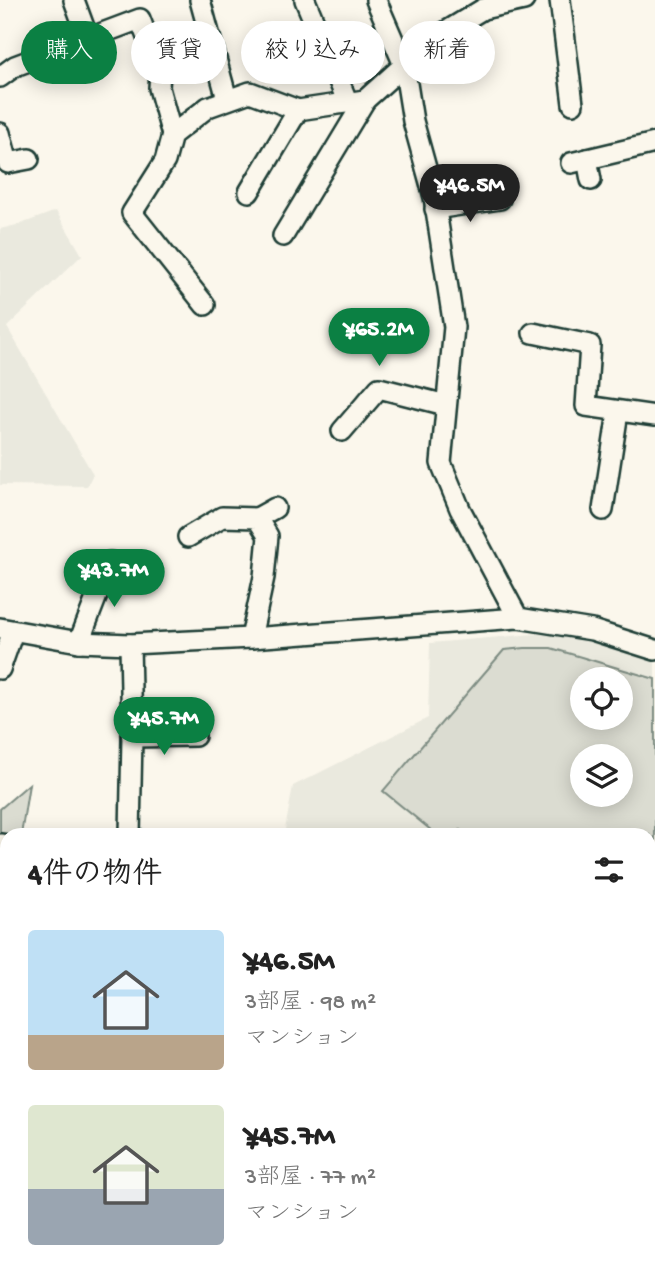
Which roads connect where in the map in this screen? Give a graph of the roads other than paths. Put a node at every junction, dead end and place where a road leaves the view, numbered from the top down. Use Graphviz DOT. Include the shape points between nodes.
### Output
graph roads {
  1 [pos="74,0"];
  2 [pos="200,0"];
  3 [pos="305,0"];
  4 [pos="376,0"];
  5 [pos="524,0"];
  6 [pos="560,0"];
  7 [pos="481,5"];
  8 [pos="82,21"];
  9 [pos="458,21"];
  10 [pos="117,27"];
  11 [pos="399,53"];
  12 [pos="21,64"];
  13 [pos="399,69"];
  14 [pos="0,77"];
  15 [pos="407,84"];
  16 [pos="227,99"];
  17 [pos="357,101"];
  18 [pos="573,104"];
  19 [pos="298,110"];
  20 [pos="0,133"];
  21 [pos="172,135"];
  22 [pos="655,143"];
  23 [pos="29,159"];
  24 [pos="4,164"];
  25 [pos="591,180"];
  26 [pos="249,192"];
  27 [pos="500,199"];
  28 [pos="435,209"];
  29 [pos="283,236"];
  30 [pos="205,305"];
  31 [pos="533,333"];
  32 [pos="446,405"];
  33 [pos="618,412"];
  34 [pos="655,416"];
  35 [pos="342,431"];
  36 [pos="275,508"];
  37 [pos="603,510"];
  38 [pos="257,518"];
  39 [pos="188,537"];
  40 [pos="110,562"];
  41 [pos="518,618"];
  42 [pos="7,630"];
  43 [pos="251,638"];
  44 [pos="79,642"];
  45 [pos="130,644"];
  46 [pos="655,650"];
  47 [pos="0,669"];
  48 [pos="195,736"];
  49 [pos="132,737"];
  50 [pos="130,828"];
  1 -- 8 [label="street"];
  2 -- 16 [label="street"];
  3 -- 17 [label="street"];
  4 -- 11 [label="street"];
  5 -- 7 [label="street"];
  6 -- 18 [label="street"];
  7 -- 9 [label="street"];
  10 -- 21 [label="street" via="140,19 160,71 159,88"];
  12 -- 14 [label="street"];
  13 -- 17 [label="street"];
  15 -- 28 [label="street"];
  16 -- 19 [label="street" via="250,92"];
  16 -- 21 [label="street" via="208,107"];
  17 -- 19 [label="street"];
  17 -- 29 [label="street"];
  19 -- 26 [label="street"];
  20 -- 24 [label="street"];
  21 -- 30 [label="street" via="165,161 132,213"];
  22 -- 25 [label="street" via="579,161"];
  23 -- 24 [label="street"];
  27 -- 28 [label="street"];
  28 -- 32 [label="street" via="454,327"];
  31 -- 33 [label="street" via="590,345 586,406"];
  32 -- 35 [label="street" via="379,388"];
  32 -- 41 [label="street" via="441,463"];
  33 -- 34 [label="street"];
  33 -- 37 [label="street"];
  36 -- 38 [label="street"];
  38 -- 39 [label="street" via="222,517"];
  38 -- 43 [label="street" via="268,536"];
  40 -- 44 [label="street"];
  41 -- 43 [label="street"];
  41 -- 46 [label="street" via="592,630"];
  42 -- 44 [label="street"];
  42 -- 47 [label="street"];
  43 -- 45 [label="street"];
  44 -- 45 [label="street"];
  45 -- 49 [label="street"];
  48 -- 49 [label="street"];
  49 -- 50 [label="street"];
}
